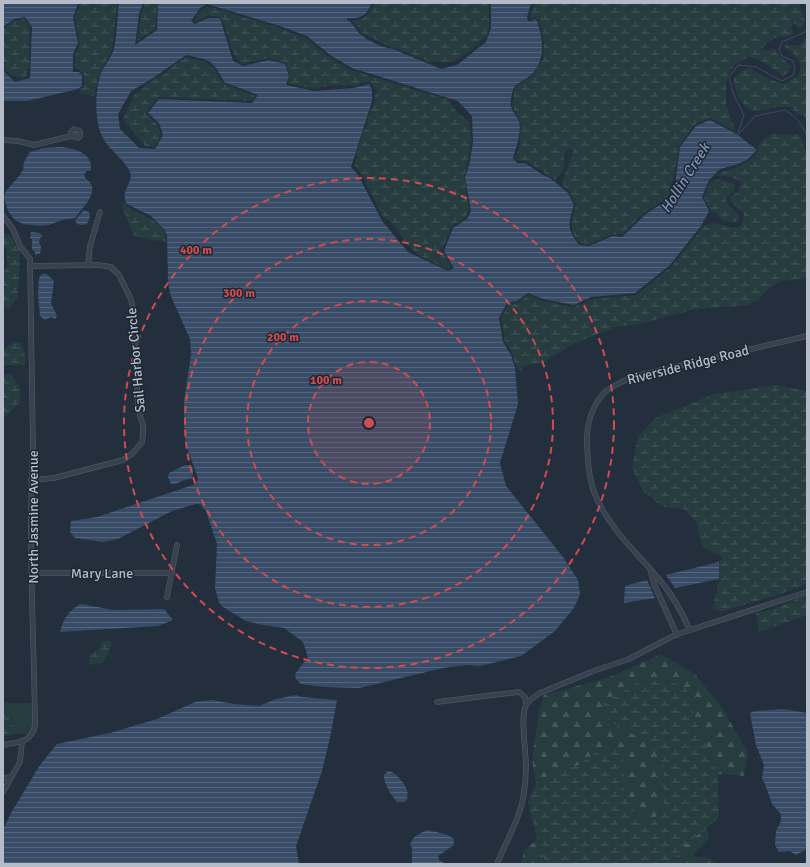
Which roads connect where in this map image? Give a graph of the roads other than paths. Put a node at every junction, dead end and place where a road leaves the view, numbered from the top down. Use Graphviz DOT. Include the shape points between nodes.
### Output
graph roads {
  1 [pos="71,136"];
  2 [pos="3,140"];
  3 [pos="100,212"];
  4 [pos="3,216"];
  5 [pos="30,266"];
  6 [pos="88,266"];
  7 [pos="807,336"];
  8 [pos="31,480"];
  9 [pos="177,545"];
  10 [pos="651,570"];
  11 [pos="32,573"];
  12 [pos="172,573"];
  13 [pos="807,592"];
  14 [pos="167,597"];
  15 [pos="690,630"];
  16 [pos="676,635"];
  17 [pos="437,702"];
  18 [pos="526,705"];
  19 [pos="22,742"];
  20 [pos="3,745"];
  21 [pos="11,777"];
  22 [pos="3,778"];
  23 [pos="3,792"];
  24 [pos="497,864"];
  1 -- 2 [label="street" via="34,145 18,140"];
  3 -- 6 [label="street" via="90,246"];
  4 -- 5 [label="street" via="20,246 29,256"];
  5 -- 6 [label="street, Sail Harbor Circle"];
  5 -- 8 [label="street, North Jasmine Avenue" via="33,418"];
  6 -- 8 [label="street, Sail Harbor Circle" via="111,268 118,275 131,299 135,321 138,408 143,425 142,442 123,460 54,478"];
  7 -- 10 [label="street, Riverside Ridge Road" via="632,377 603,394 593,409 587,429 589,473 597,498 624,540"];
  8 -- 11 [label="street, North Jasmine Avenue"];
  9 -- 12 [label="street"];
  10 -- 15 [label="street, Riverside Ridge Road" via="666,587"];
  10 -- 16 [label="street, Riverside Ridge Road" via="654,584"];
  11 -- 12 [label="street, Mary Lane"];
  11 -- 19 [label="street, North Jasmine Avenue" via="36,725 29,739"];
  12 -- 14 [label="street"];
  13 -- 15 [label="street"];
  15 -- 16 [label="street"];
  16 -- 18 [label="street" via="629,659 540,693"];
  17 -- 18 [label="street" via="519,692 525,697"];
  18 -- 24 [label="street" via="523,800"];
  19 -- 20 [label="street"];
  19 -- 21 [label="street" via="20,762"];
  21 -- 22 [label="street"];
  21 -- 23 [label="street"];
}
